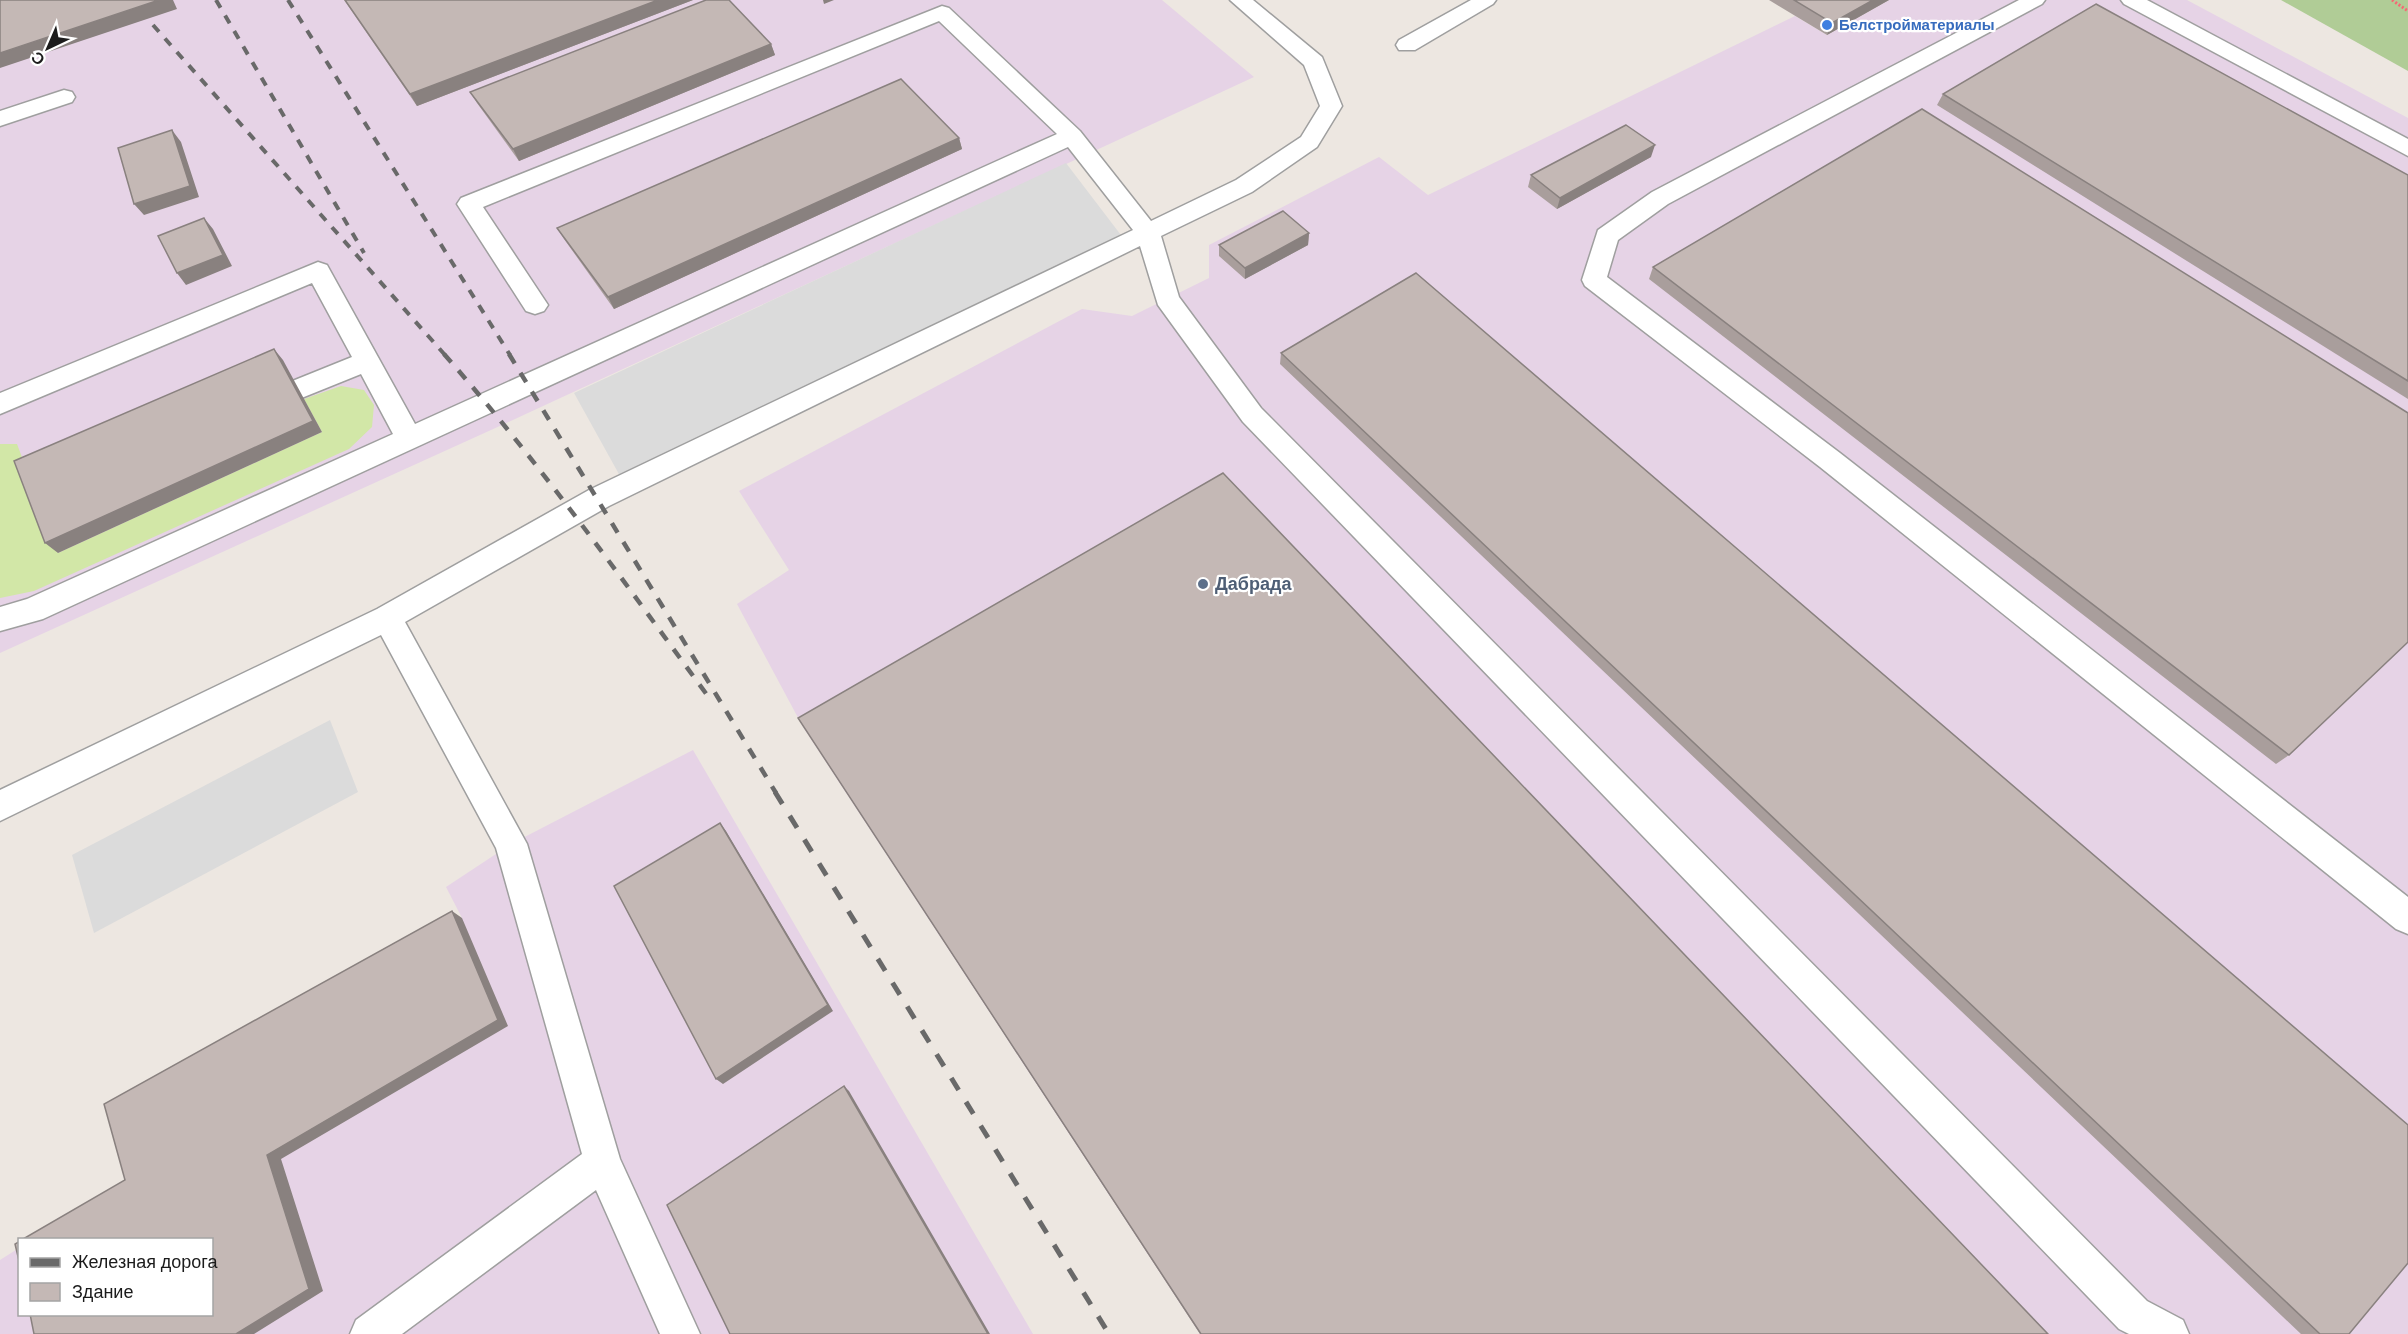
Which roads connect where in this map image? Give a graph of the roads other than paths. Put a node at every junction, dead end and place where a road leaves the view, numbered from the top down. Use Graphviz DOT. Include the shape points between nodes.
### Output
graph roads {
  1 [pos="1240,0"];
  2 [pos="1486,0"];
  3 [pos="2035,0"];
  4 [pos="2131,0"];
  5 [pos="935,6"];
  6 [pos="1407,45"];
  7 [pos="64,97"];
  8 [pos="0,119"];
  9 [pos="1072,136"];
  10 [pos="2408,149"];
  11 [pos="1148,233"];
  12 [pos="535,305"];
  13 [pos="366,361"];
  14 [pos="298,389"];
  15 [pos="0,404"];
  16 [pos="408,438"];
  17 [pos="387,618"];
  18 [pos="0,619"];
  19 [pos="0,806"];
  20 [pos="2408,918"];
  21 [pos="603,1162"];
  22 [pos="370,1334"];
  23 [pos="680,1334"];
  24 [pos="2169,1334"];
  1 -- 11 [label="lane" via="1314,62 1331,106 1309,142 1244,186"];
  2 -- 6 [label="lane"];
  3 -- 20 [label="lane" via="1660,198 1607,236 1594,280 1830,460"];
  4 -- 10 [label="lane"];
  5 -- 9 [label="lane"];
  5 -- 12 [label="lane" via="470,204"];
  7 -- 8 [label="lane"];
  9 -- 11 [label="lane"];
  9 -- 16 [label="lane"];
  11 -- 17 [label="lane" via="599,498"];
  11 -- 24 [label="lane" via="1167,299 1252,415 2133,1315"];
  13 -- 14 [label="lane"];
  13 -- 15 [label="lane" via="318,271"];
  13 -- 16 [label="lane"];
  16 -- 18 [label="lane" via="33,610"];
  17 -- 19 [label="lane"];
  17 -- 21 [label="lane" via="511,844"];
  21 -- 22 [label="lane"];
  21 -- 23 [label="lane"];
}
